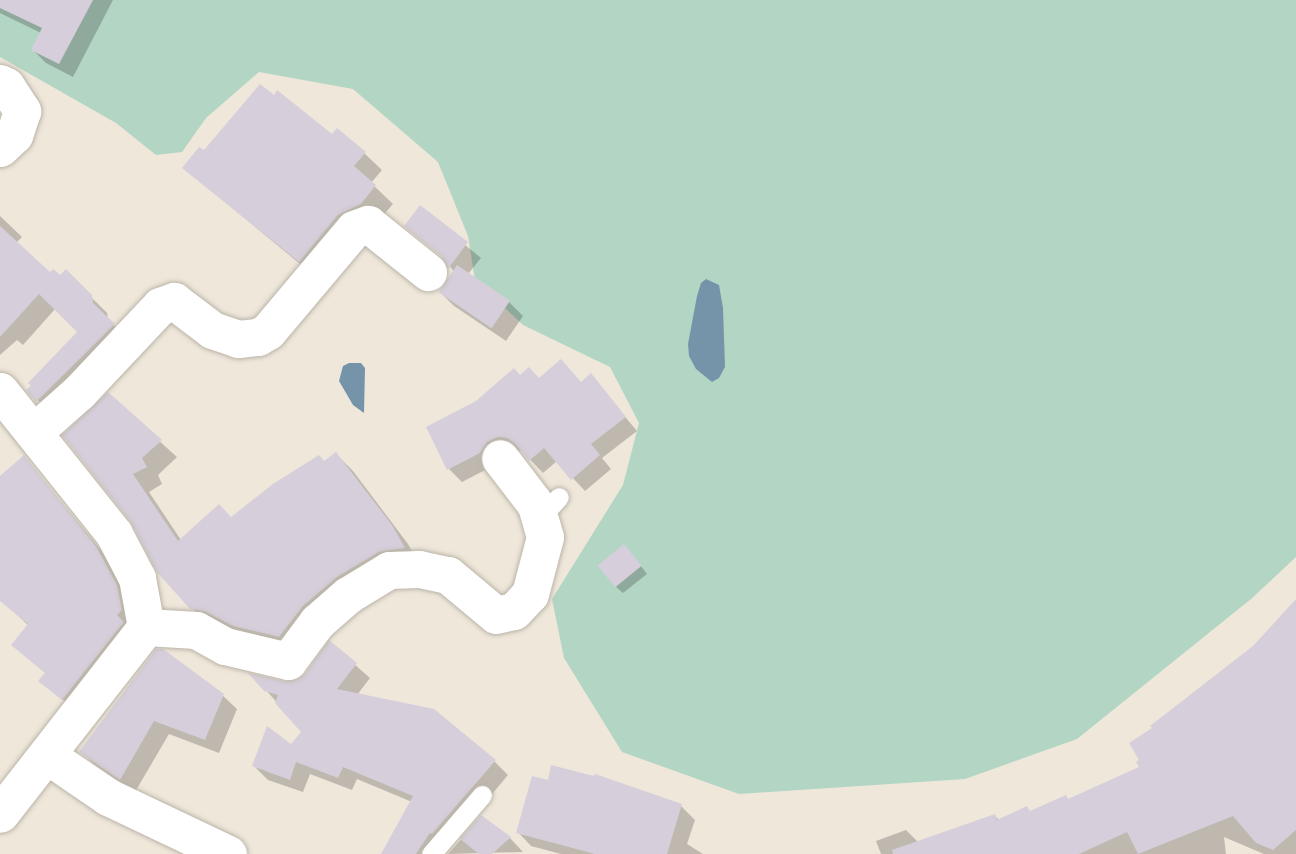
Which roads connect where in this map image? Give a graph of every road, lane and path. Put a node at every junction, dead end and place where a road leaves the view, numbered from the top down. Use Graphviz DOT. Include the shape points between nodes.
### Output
graph roads {
  1 [pos="0,83"];
  2 [pos="0,148"];
  3 [pos="428,272"];
  4 [pos="0,391"];
  5 [pos="35,430"];
  6 [pos="500,458"];
  7 [pos="146,627"];
  8 [pos="48,756"];
  9 [pos="482,795"];
  10 [pos="0,814"];
  11 [pos="228,854"];
  12 [pos="431,854"];
  1 -- 2 [label="street" via="22,111 14,135"];
  3 -- 5 [label="street" via="368,224 354,229 258,337 238,339 212,330 174,301 160,306 79,392"];
  4 -- 5 [label="street"];
  5 -- 7 [label="street" via="114,534 137,578"];
  6 -- 7 [label="street" via="536,505 550,508 530,594 514,611 496,615 448,575 419,569 389,570 348,595 317,622 288,661 226,646 196,630"];
  7 -- 8 [label="street"];
  8 -- 10 [label="street"];
  8 -- 11 [label="street" via="108,797"];
  9 -- 12 [label="lane"];
}
